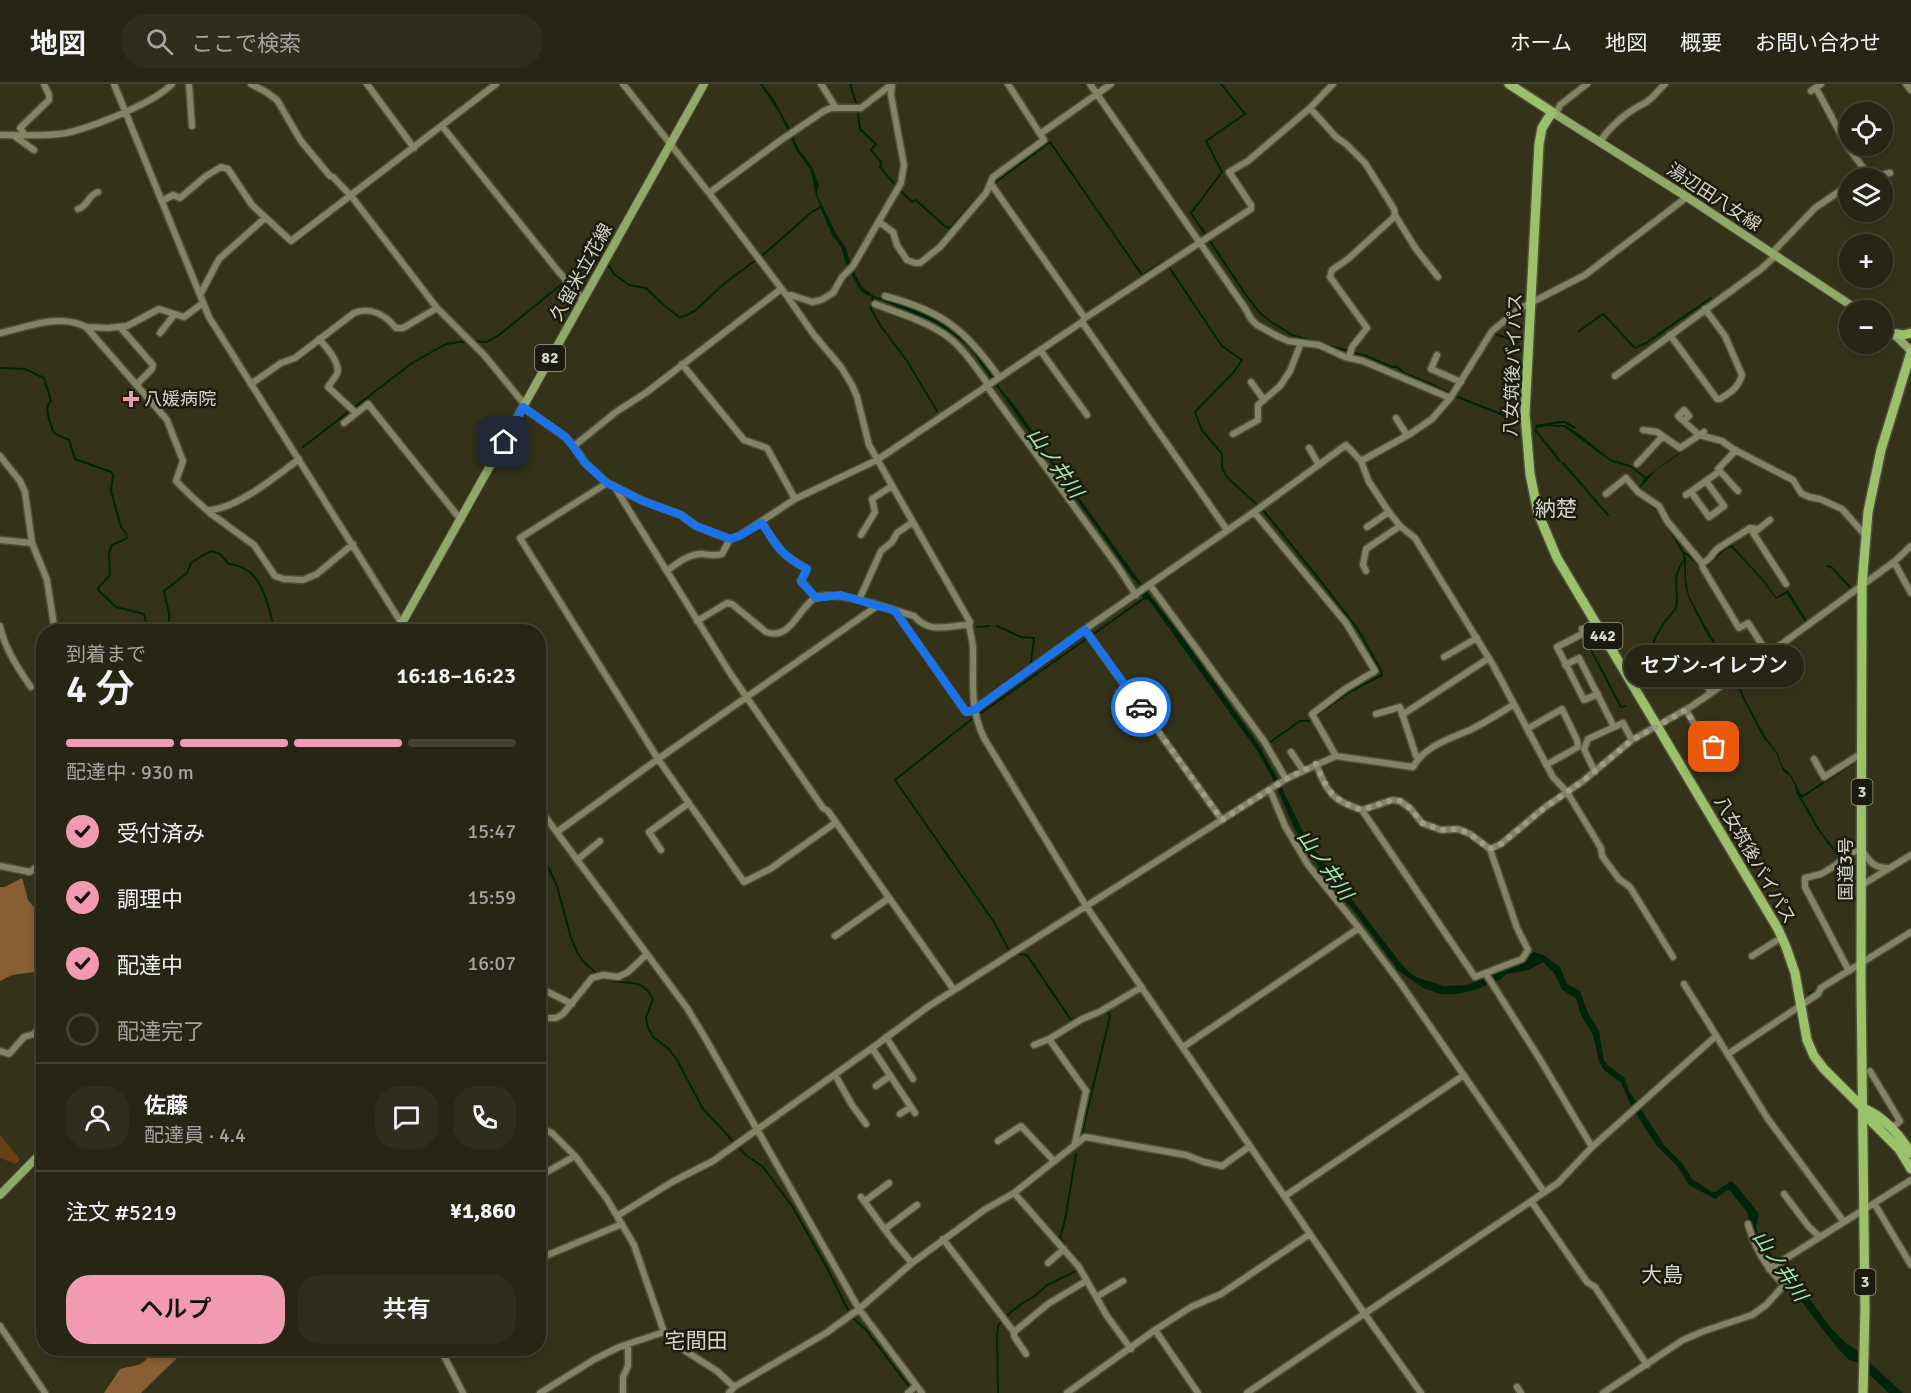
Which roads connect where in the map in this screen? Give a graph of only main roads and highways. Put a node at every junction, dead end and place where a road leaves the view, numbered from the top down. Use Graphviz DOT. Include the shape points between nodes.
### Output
graph roads {
  1 [pos="704,84"];
  2 [pos="1509,84"];
  3 [pos="1554,113"];
  4 [pos="1843,300"];
  5 [pos="1893,332"];
  6 [pos="1911,333"];
  7 [pos="1893,335"];
  8 [pos="1911,351"];
  9 [pos="1911,373"];
  10 [pos="1902,380"];
  11 [pos="401,624"];
  12 [pos="1863,1083"];
  13 [pos="1842,1088"];
  14 [pos="1863,1108"];
  15 [pos="1888,1131"];
  16 [pos="1863,1149"];
  17 [pos="1911,1153"];
  18 [pos="36,1158"];
  19 [pos="1911,1169"];
  20 [pos="0,1194"];
  21 [pos="1863,1393"];
  1 -- 11 [label="main road, 久留米立花線 / 82"];
  2 -- 3 [label="highway"];
  3 -- 4 [label="main road, 湯辺田八女線"];
  3 -- 13 [label="highway, 八女筑後バイパス / 442" via="1542,128 1539,144 1526,423 1530,474 1539,513 1557,558 1778,929 1795,973 1807,1040 1814,1056"];
  5 -- 6 [label="highway" via="1903,336"];
  7 -- 8 [label="main road"];
  8 -- 10 [label="highway, 国道3号 / 3"];
  9 -- 10 [label="highway"];
  10 -- 12 [label="highway, 国道3号 / 3" via="1868,512 1862,585"];
  12 -- 13 [label="highway" via="1851,1089"];
  12 -- 14 [label="highway, 国道3号 / 3"];
  13 -- 14 [label="highway, 八女筑後バイパス / 442"];
  14 -- 15 [label="highway, 八女筑後バイパス / 442" via="1872,1122"];
  14 -- 16 [label="highway, 国道3号 / 3"];
  15 -- 16 [label="highway" via="1871,1136"];
  15 -- 17 [label="highway, 八女筑後バイパス / 442"];
  15 -- 19 [label="highway, 八女筑後バイパス / 442"];
  16 -- 21 [label="highway, 国道3号 / 3"];
  18 -- 20 [label="main road"];
}
